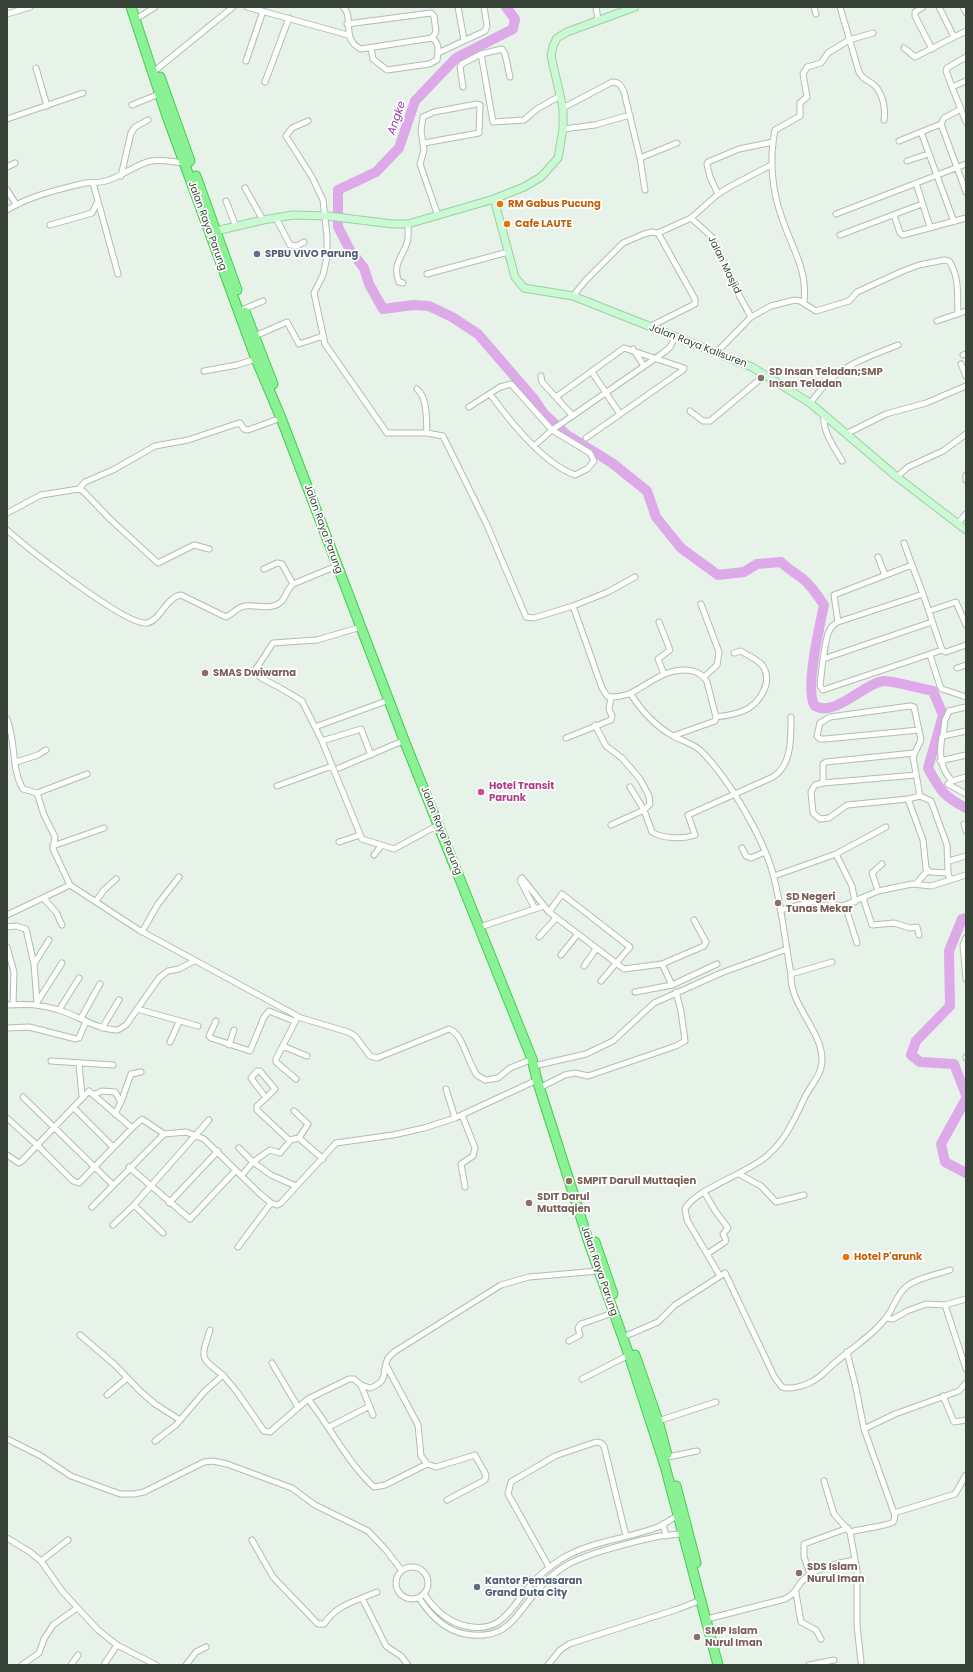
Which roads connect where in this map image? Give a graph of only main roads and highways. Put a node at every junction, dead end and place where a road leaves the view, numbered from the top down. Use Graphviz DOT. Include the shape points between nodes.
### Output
graph roads {
  1 [pos="131,7"];
  2 [pos="137,7"];
  3 [pos="635,7"];
  4 [pos="138,18"];
  5 [pos="170,115"];
  6 [pos="494,199"];
  7 [pos="216,232"];
  8 [pos="966,530"];
  9 [pos="339,565"];
  10 [pos="406,739"];
  11 [pos="440,824"];
  12 [pos="535,1061"];
  13 [pos="599,1265"];
  14 [pos="680,1515"];
  15 [pos="685,1533"];
  16 [pos="718,1665"];
  17 [pos="724,1665"];
  1 -- 4 [label="highway, Jalan Raya Parung"];
  2 -- 4 [label="highway, Jalan Raya Parung"];
  3 -- 6 [label="main road" via="557,38 551,56 563,108 564,129 558,158 549,169 524,187"];
  4 -- 5 [label="highway, Jalan Raya Parung" via="157,69"];
  4 -- 5 [label="highway, Jalan Raya Parung" via="159,94"];
  5 -- 7 [label="highway, Jalan Raya Parung"];
  5 -- 9 [label="highway, Jalan Raya Parung" via="184,163 256,359"];
  6 -- 7 [label="main road" via="408,224 294,215"];
  6 -- 8 [label="main road, Jalan Raya Kalisuren" via="515,277 524,288 573,296 752,367 810,403 897,477"];
  7 -- 9 [label="highway, Jalan Raya Parung"];
  9 -- 10 [label="highway, Jalan Raya Parung"];
  9 -- 10 [label="highway, Jalan Raya Parung" via="361,628"];
  10 -- 11 [label="highway, Jalan Raya Parung"];
  11 -- 12 [label="highway, Jalan Raya Parung"];
  11 -- 12 [label="highway, Jalan Raya Parung"];
  12 -- 13 [label="highway, Jalan Raya Parung"];
  13 -- 14 [label="highway, Jalan Raya Parung"];
  13 -- 14 [label="highway, Jalan Raya Parung" via="628,1335 658,1421"];
  14 -- 15 [label="highway, Jalan Raya Parung"];
  15 -- 16 [label="highway, Jalan Raya Parung"];
  15 -- 17 [label="highway, Jalan Raya Parung"];
}
